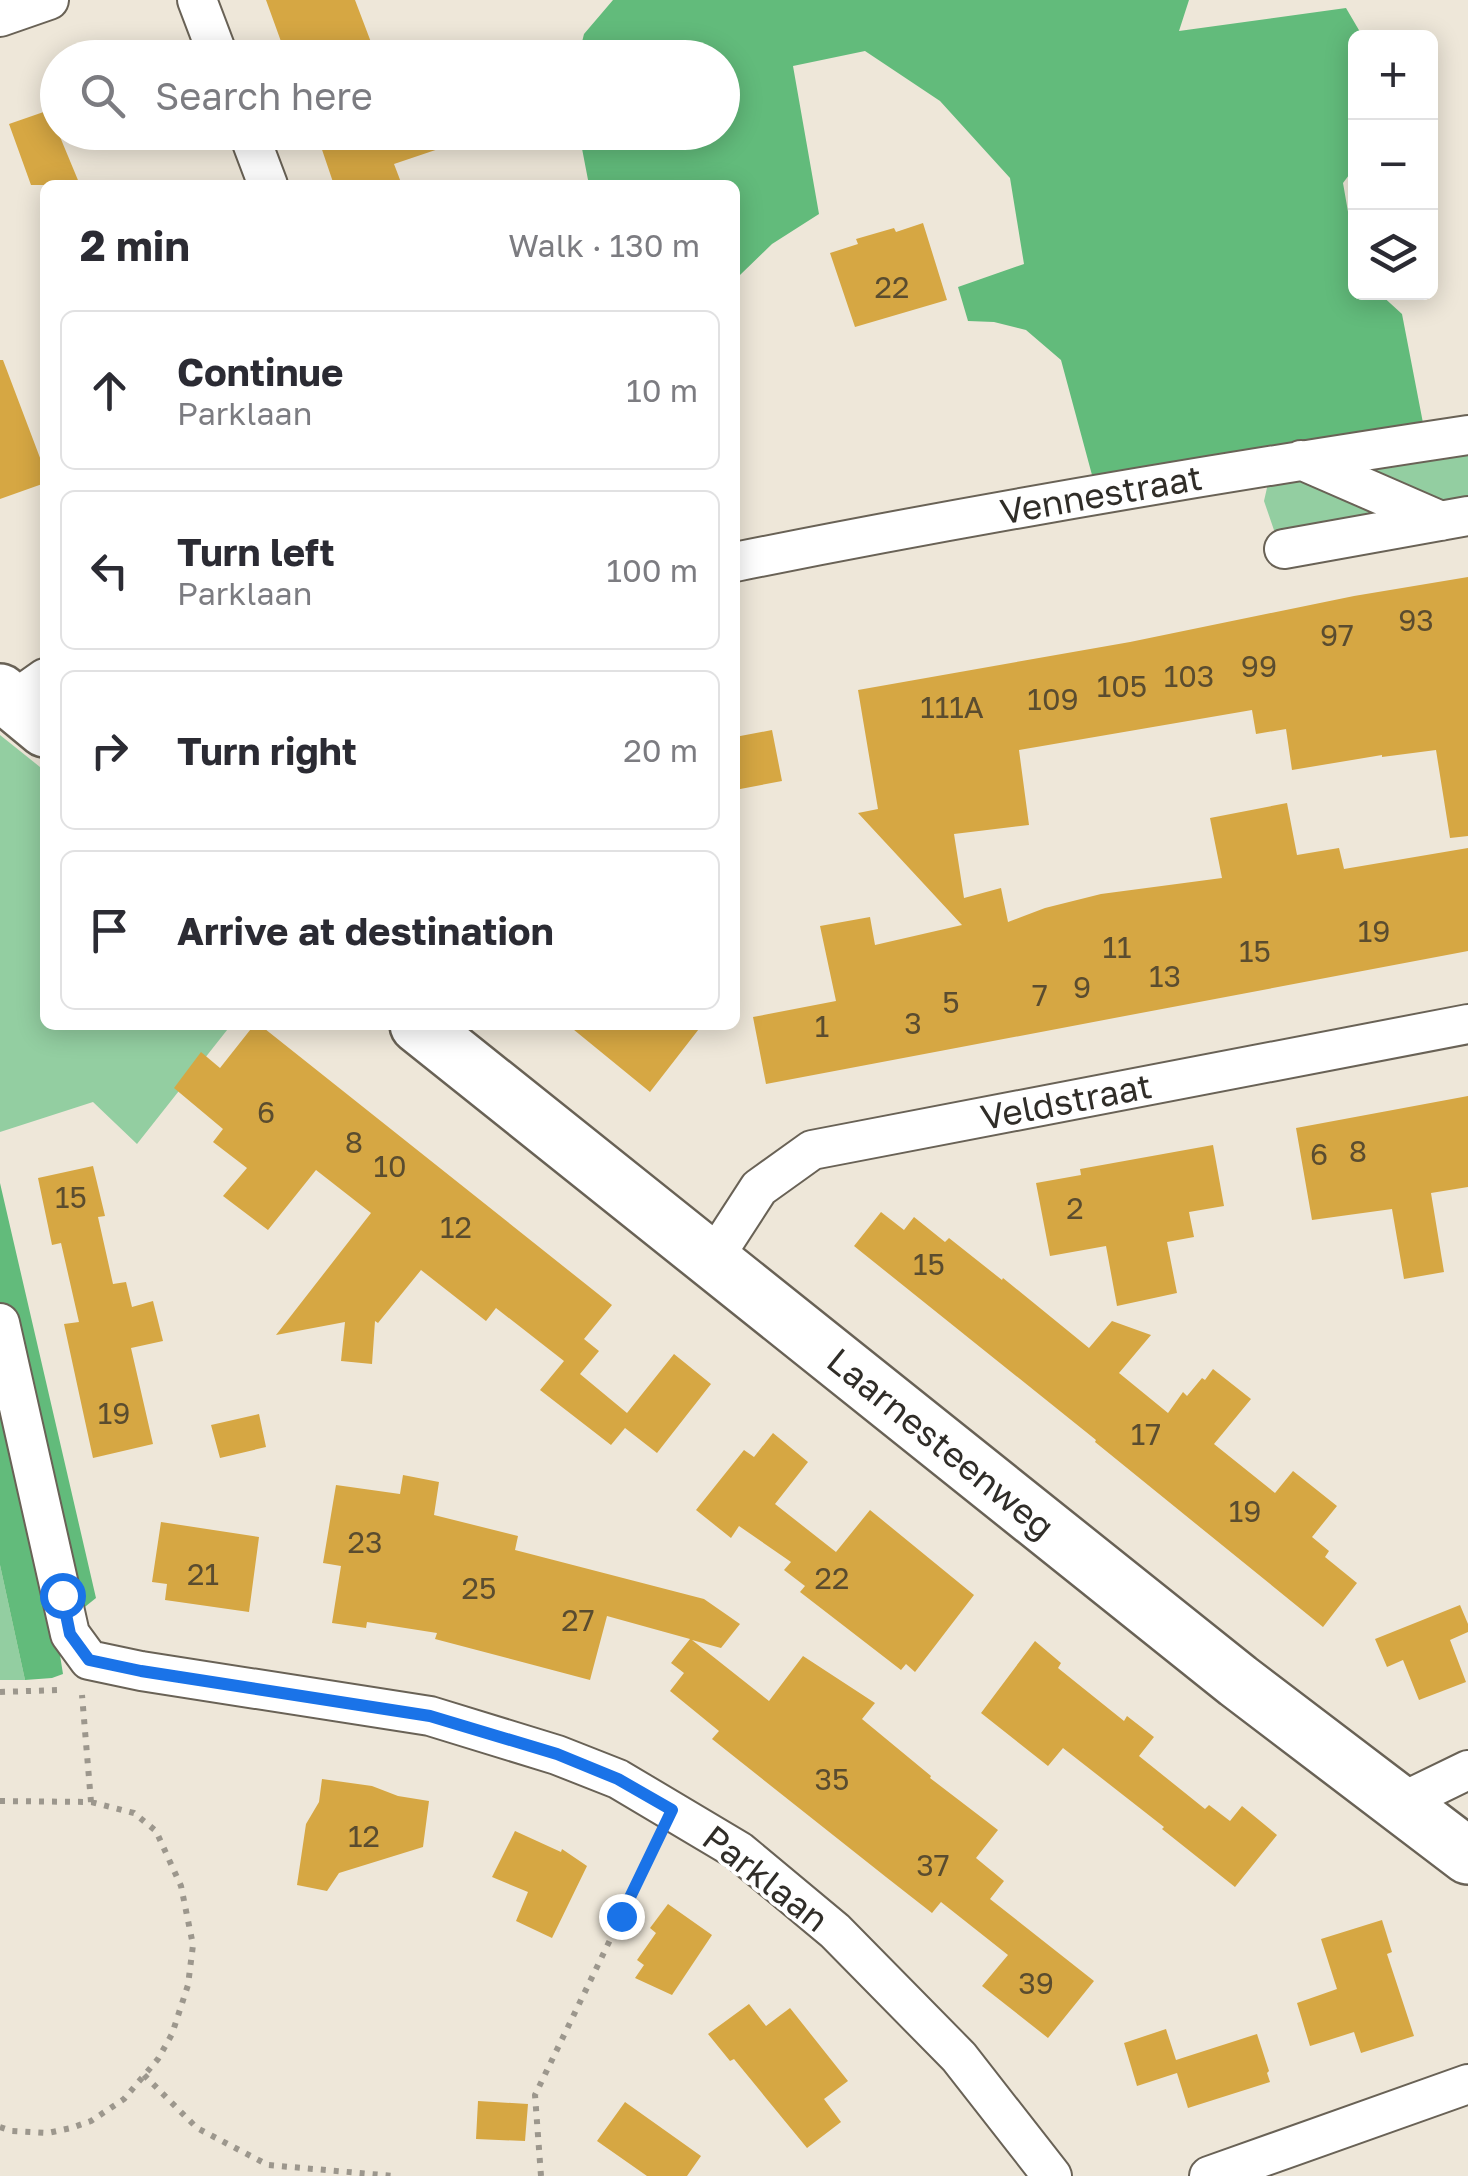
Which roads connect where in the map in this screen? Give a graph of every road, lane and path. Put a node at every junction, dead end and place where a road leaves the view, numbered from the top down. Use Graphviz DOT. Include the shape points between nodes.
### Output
graph roads {
  1 [pos="48,0"];
  2 [pos="197,0"];
  3 [pos="0,17"];
  4 [pos="212,40"];
  5 [pos="255,150"];
  6 [pos="266,180"];
  7 [pos="1468,435"];
  8 [pos="1301,460"];
  9 [pos="1454,518"];
  10 [pos="1284,548"];
  11 [pos="740,561"];
  12 [pos="1468,1024"];
  13 [pos="424,1030"];
  14 [pos="713,1259"];
  15 [pos="0,1323"];
  16 [pos="89,1660"];
  17 [pos="0,1692"];
  18 [pos="1468,1770"];
  19 [pos="0,1800"];
  20 [pos="91,1802"];
  21 [pos="1400,1803"];
  22 [pos="672,1810"];
  23 [pos="1468,1856"];
  24 [pos="144,2075"];
  25 [pos="1468,2084"];
  26 [pos="0,2128"];
  27 [pos="1222,2174"];
  28 [pos="394,2176"];
  29 [pos="541,2176"];
  30 [pos="1052,2176"];
  1 -- 3 [label="street"];
  2 -- 4 [label="street"];
  5 -- 6 [label="street"];
  7 -- 8 [label="street, Vennestraat"];
  8 -- 9 [label="street"];
  8 -- 11 [label="street, Vennestraat"];
  9 -- 10 [label="street"];
  12 -- 14 [label="street, Veldstraat" via="812,1150 760,1188"];
  13 -- 14 [label="street, Laarnesteenweg"];
  14 -- 21 [label="street, Laarnesteenweg" via="1238,1682"];
  15 -- 16 [label="street" via="70,1634"];
  16 -- 17 [label="path" via="59,1690"];
  16 -- 20 [label="path" via="82,1680"];
  16 -- 22 [label="street, Parklaan" via="430,1716 557,1754"];
  18 -- 21 [label="street"];
  19 -- 20 [label="path"];
  20 -- 24 [label="path" via="134,1813 156,1830 181,1886 193,1945 172,2034"];
  21 -- 23 [label="street, Laarnesteenweg"];
  22 -- 29 [label="path" via="535,2095"];
  22 -- 30 [label="street, Parklaan" via="739,1851 835,1931 959,2057"];
  24 -- 26 [label="path" via="92,2121 48,2133"];
  24 -- 28 [label="path" via="197,2128 268,2165"];
  25 -- 27 [label="street"];
}
